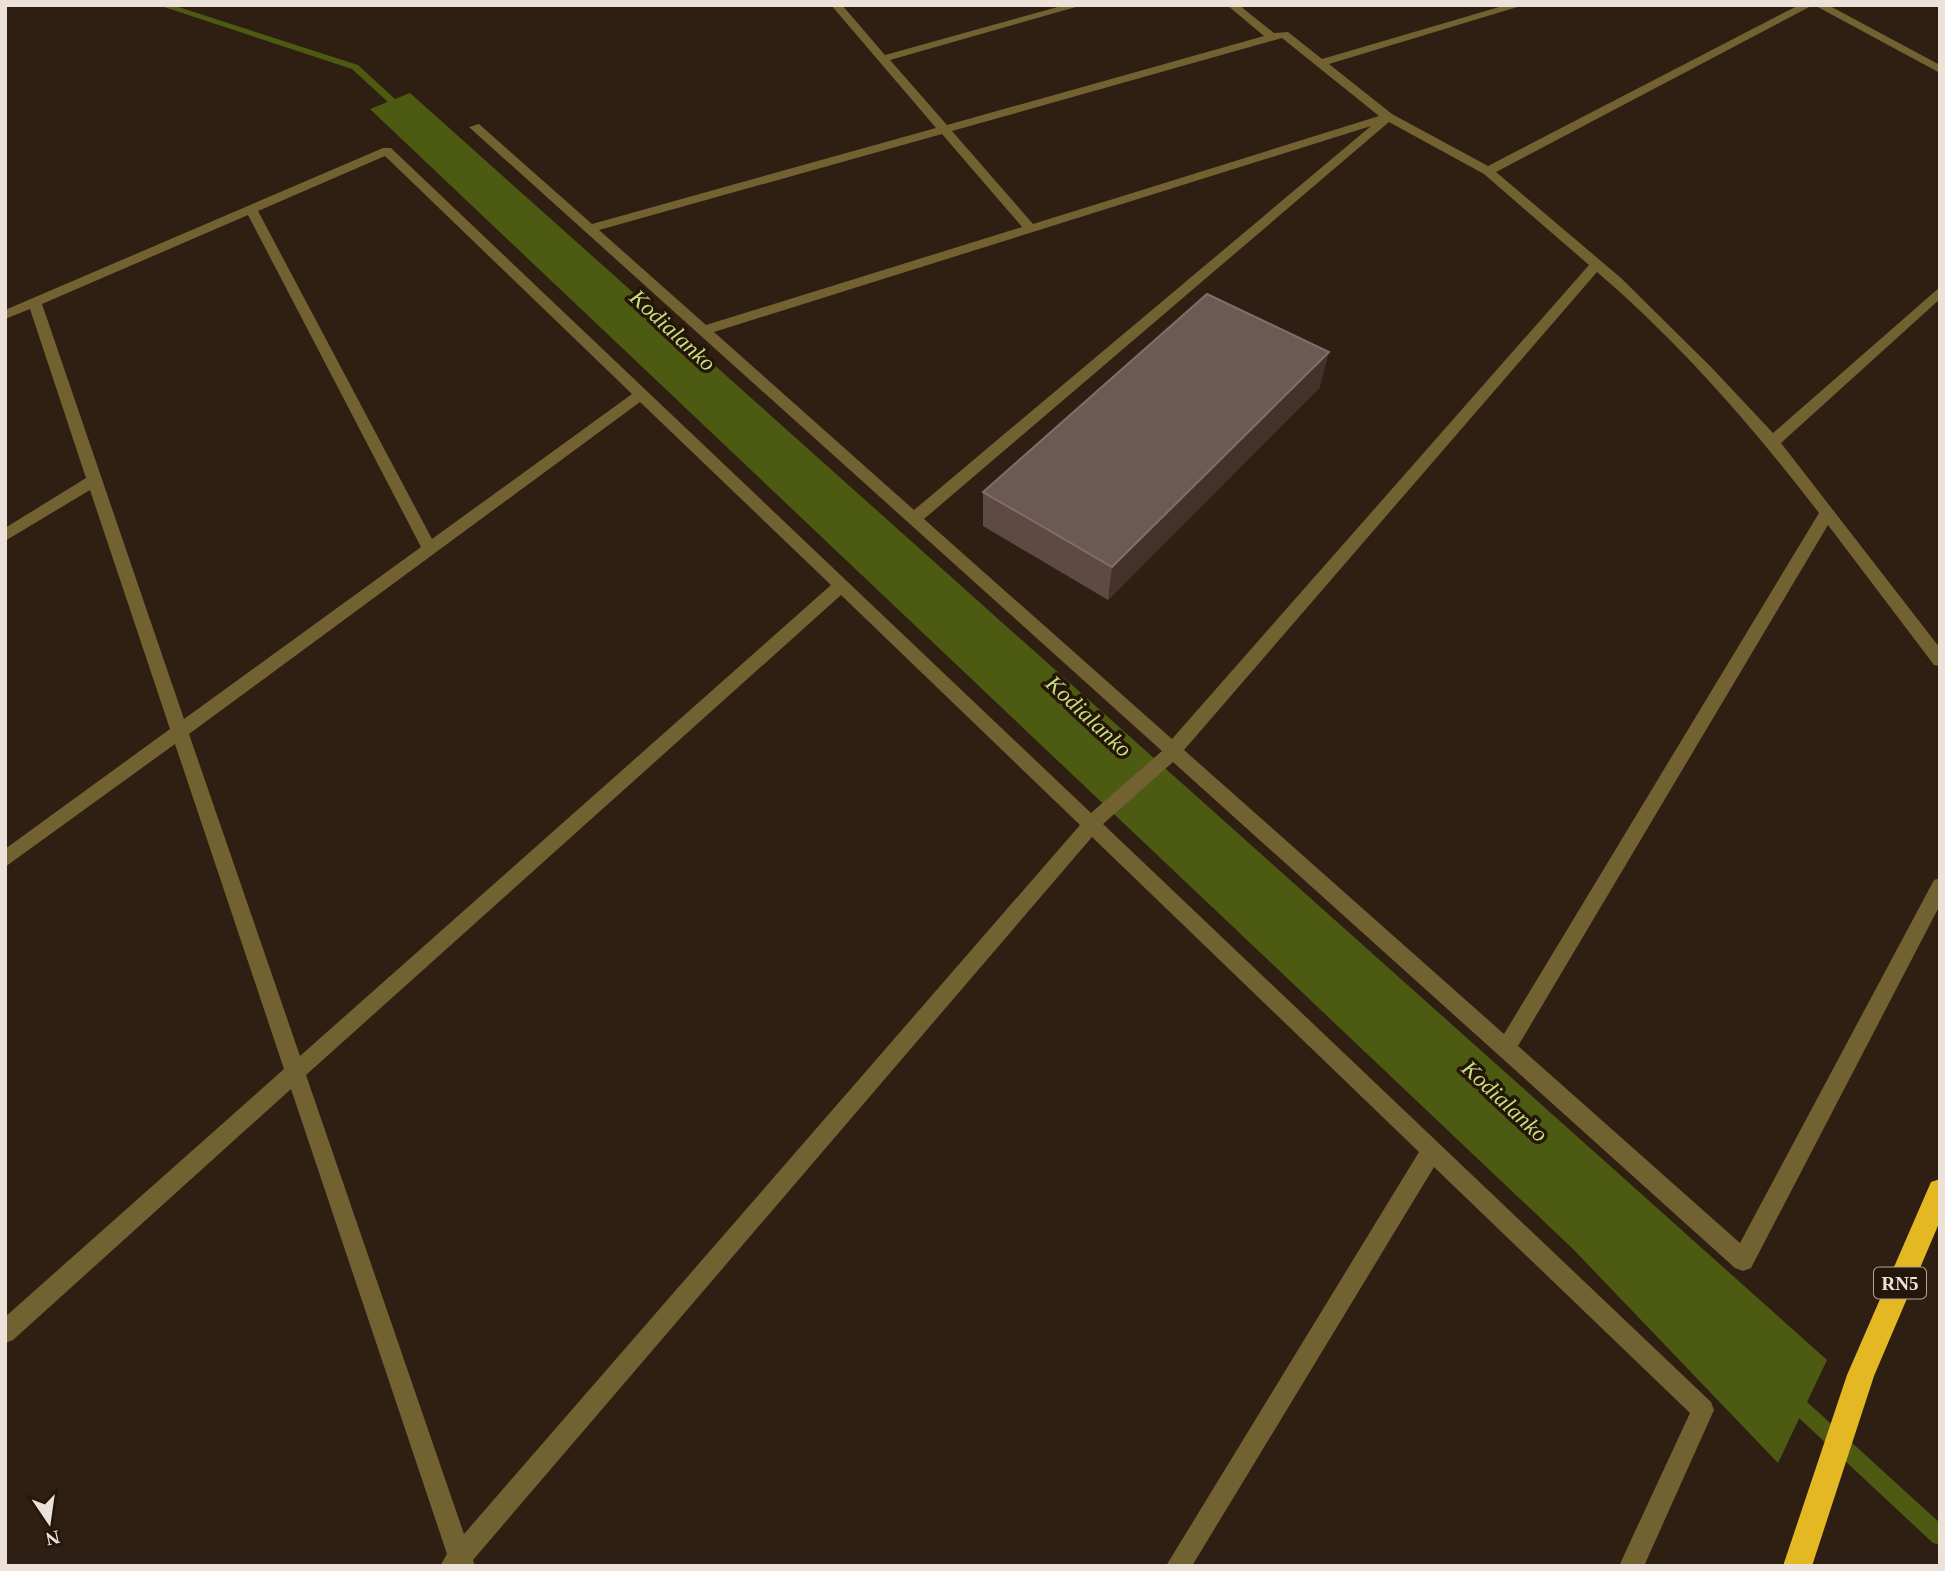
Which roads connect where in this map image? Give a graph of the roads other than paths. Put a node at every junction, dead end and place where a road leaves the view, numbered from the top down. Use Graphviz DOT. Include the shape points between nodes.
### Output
graph roads {
  1 [pos="836,5"];
  2 [pos="1078,5"];
  3 [pos="1232,5"];
  4 [pos="1519,5"];
  5 [pos="1808,5"];
  6 [pos="1819,5"];
  7 [pos="1272,37"];
  8 [pos="883,59"];
  9 [pos="1321,63"];
  10 [pos="1940,70"];
  11 [pos="1388,117"];
  12 [pos="475,127"];
  13 [pos="944,130"];
  14 [pos="1488,171"];
  15 [pos="251,209"];
  16 [pos="589,229"];
  17 [pos="1031,229"];
  18 [pos="1597,264"];
  19 [pos="1940,291"];
  20 [pos="34,302"];
  21 [pos="5,315"];
  22 [pos="703,331"];
  23 [pos="641,394"];
  24 [pos="1773,442"];
  25 [pos="95,480"];
  26 [pos="1827,513"];
  27 [pos="914,519"];
  28 [pos="5,535"];
  29 [pos="430,549"];
  30 [pos="841,585"];
  31 [pos="1940,660"];
  32 [pos="180,733"];
  33 [pos="1167,757"];
  34 [pos="1099,817"];
  35 [pos="5,859"];
  36 [pos="1940,886"];
  37 [pos="1506,1049"];
  38 [pos="296,1075"];
  39 [pos="1432,1151"];
  40 [pos="1940,1191"];
  41 [pos="5,1332"];
  42 [pos="458,1563"];
  43 [pos="1178,1566"];
  44 [pos="1631,1566"];
  45 [pos="1797,1566"];
  1 -- 8 [label="street"];
  2 -- 8 [label="street"];
  3 -- 7 [label="street"];
  4 -- 9 [label="street"];
  5 -- 14 [label="street"];
  6 -- 10 [label="street"];
  7 -- 9 [label="street" via="1284,34"];
  7 -- 13 [label="street"];
  8 -- 13 [label="street"];
  9 -- 11 [label="street"];
  11 -- 14 [label="street"];
  11 -- 17 [label="street"];
  11 -- 27 [label="street"];
  12 -- 16 [label="street"];
  13 -- 16 [label="street"];
  13 -- 17 [label="street"];
  14 -- 18 [label="street"];
  15 -- 20 [label="street"];
  15 -- 23 [label="street" via="387,151"];
  15 -- 29 [label="street"];
  16 -- 22 [label="street"];
  17 -- 22 [label="street"];
  18 -- 24 [label="street"];
  18 -- 33 [label="street"];
  19 -- 24 [label="street"];
  20 -- 21 [label="street"];
  20 -- 25 [label="street"];
  22 -- 27 [label="street"];
  23 -- 29 [label="street"];
  23 -- 30 [label="street"];
  24 -- 26 [label="street"];
  25 -- 28 [label="street"];
  25 -- 32 [label="street"];
  26 -- 31 [label="street"];
  26 -- 37 [label="street"];
  27 -- 33 [label="street"];
  29 -- 32 [label="street"];
  30 -- 34 [label="street"];
  30 -- 38 [label="street"];
  32 -- 35 [label="street"];
  32 -- 38 [label="street"];
  33 -- 34 [label="street"];
  33 -- 37 [label="street"];
  34 -- 39 [label="street"];
  34 -- 42 [label="street"];
  36 -- 37 [label="street" via="1743,1260"];
  38 -- 41 [label="street"];
  38 -- 42 [label="street"];
  39 -- 43 [label="street"];
  39 -- 44 [label="street" via="1703,1410"];
  40 -- 45 [label="highway, RN5" via="1861,1375"];
}
